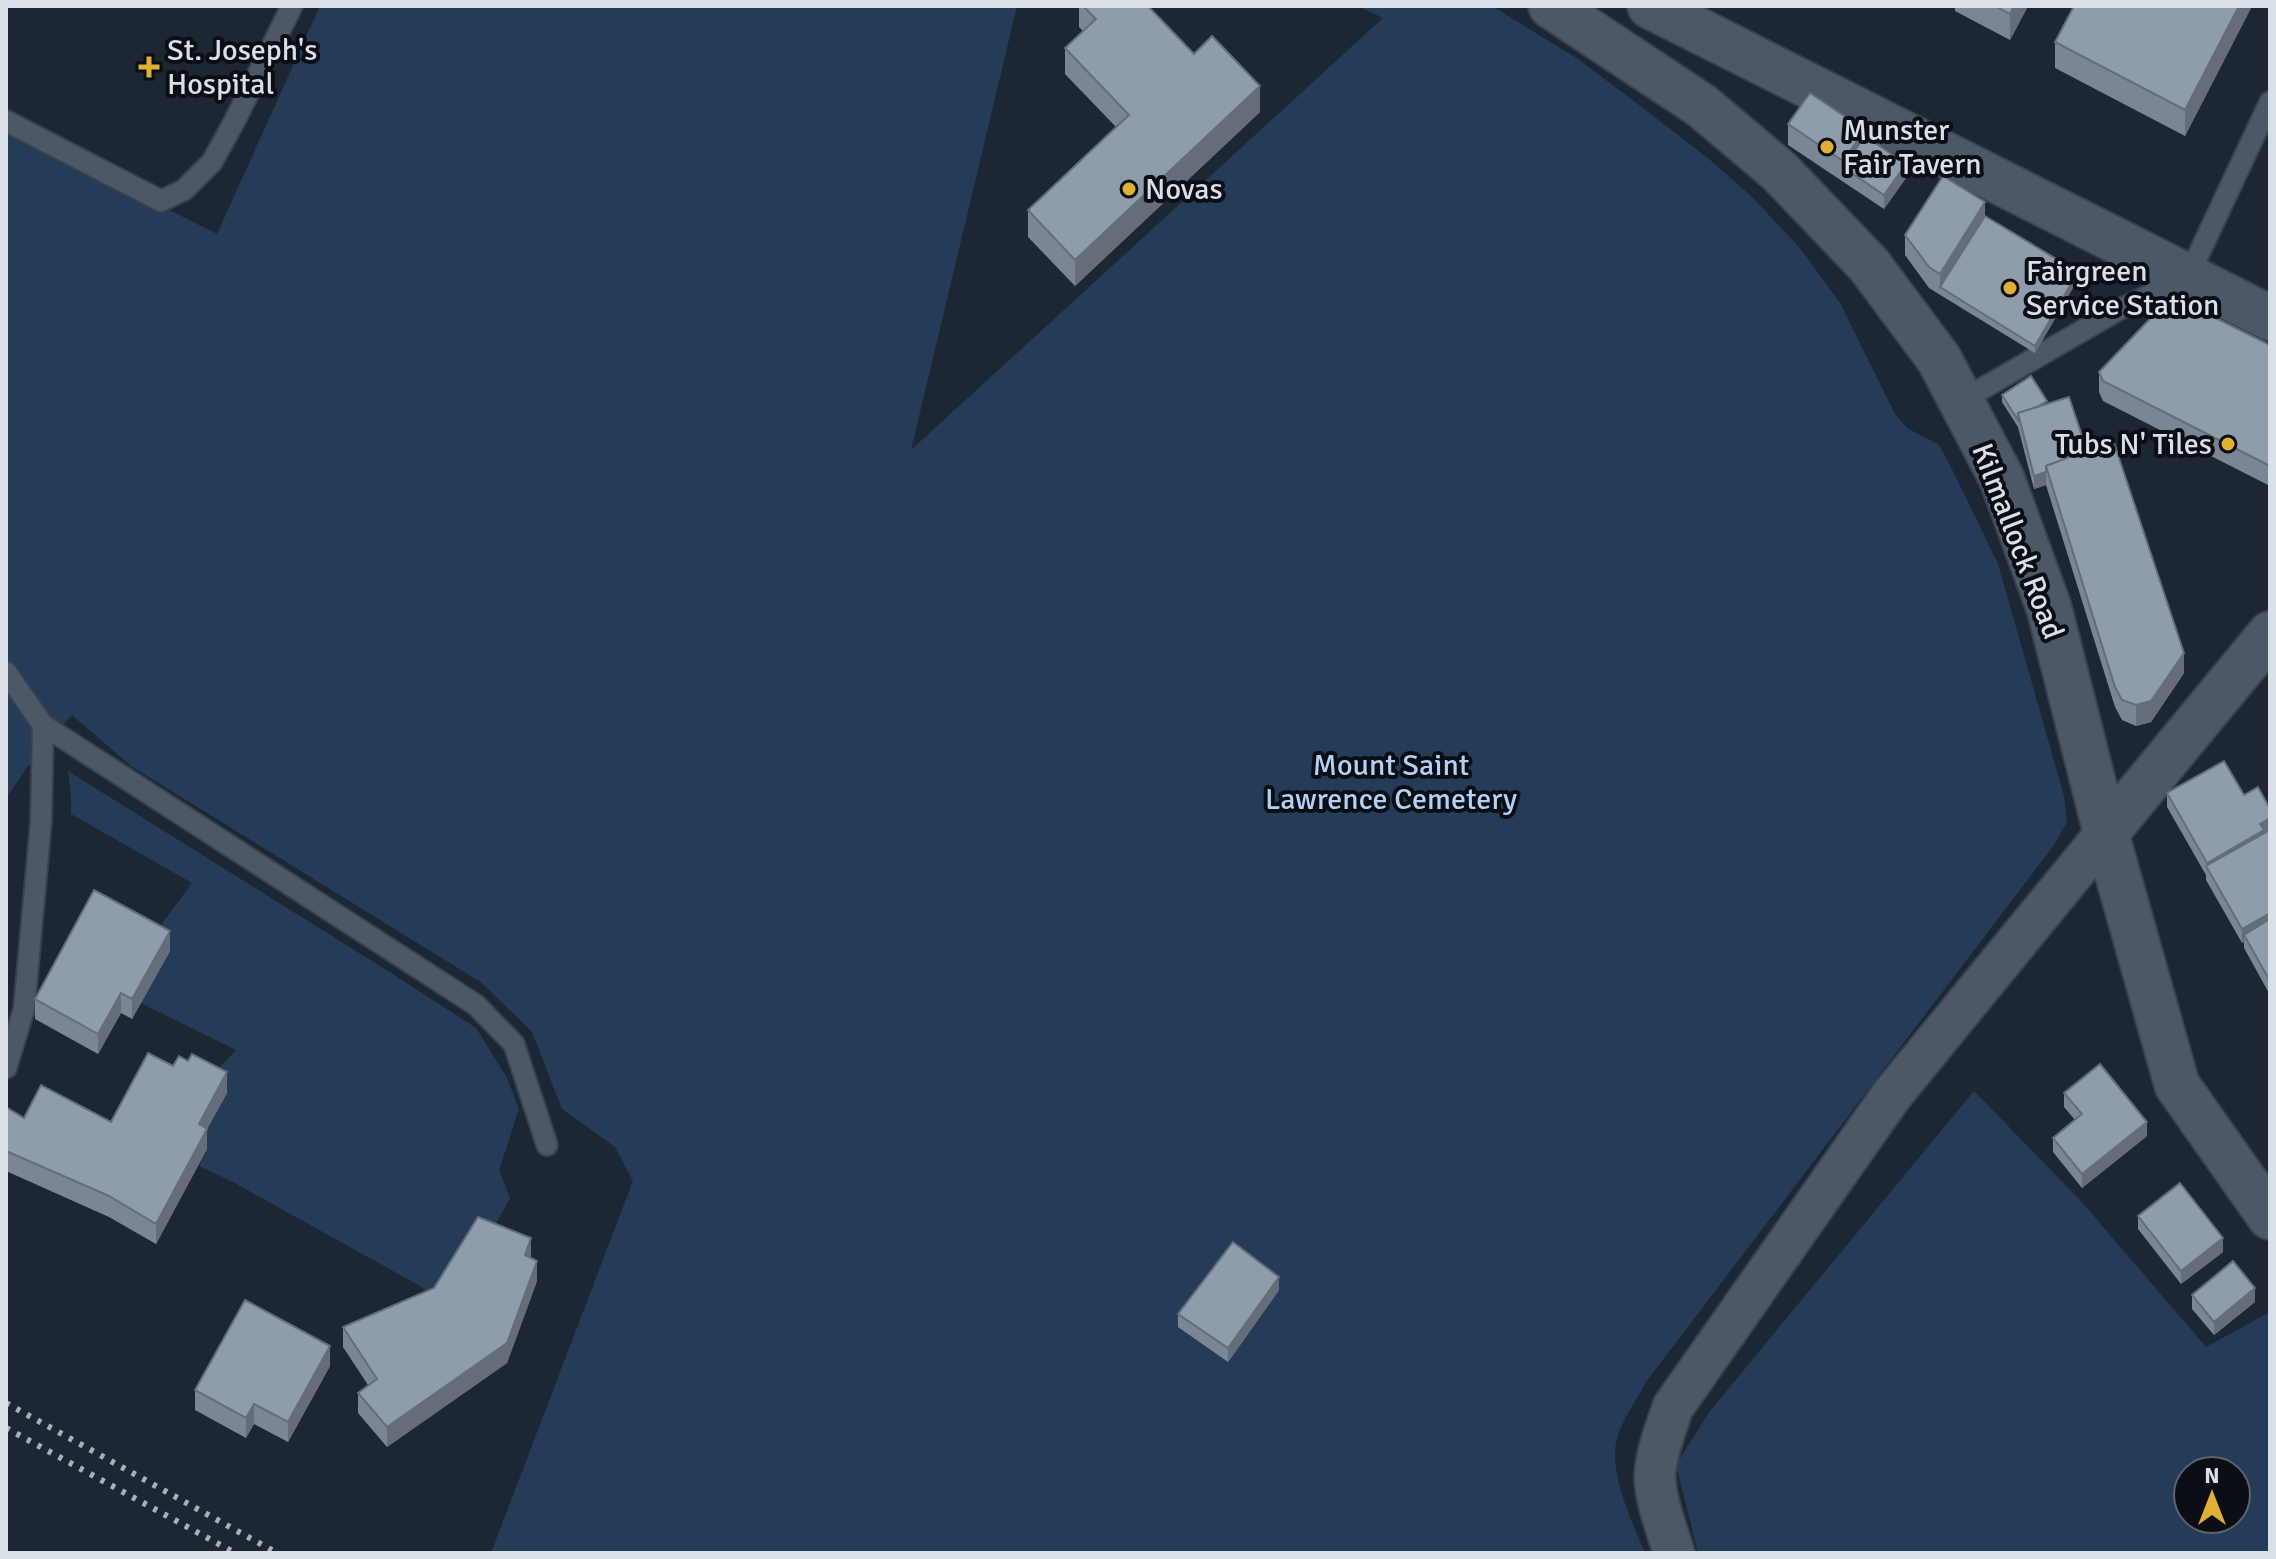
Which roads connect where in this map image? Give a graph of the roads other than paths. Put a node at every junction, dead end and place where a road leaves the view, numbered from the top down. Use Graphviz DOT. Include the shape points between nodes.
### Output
graph roads {
  1 [pos="292,6"];
  2 [pos="1551,6"];
  3 [pos="1650,6"];
  4 [pos="2270,102"];
  5 [pos="6,121"];
  6 [pos="2188,277"];
  7 [pos="2270,318"];
  8 [pos="1961,401"];
  9 [pos="2270,634"];
  10 [pos="6,672"];
  11 [pos="43,725"];
  12 [pos="2106,833"];
  13 [pos="6,1068"];
  14 [pos="547,1145"];
  15 [pos="2270,1217"];
  16 [pos="1674,1553"];
  1 -- 5 [label="lane" via="212,162 184,190 161,201"];
  2 -- 8 [label="street, Kilmallock Road" via="1702,106 1780,172 1869,265 1939,359"];
  3 -- 6 [label="street"];
  4 -- 6 [label="lane"];
  6 -- 7 [label="street"];
  6 -- 8 [label="lane" via="2118,310"];
  8 -- 12 [label="street, Kilmallock Road" via="2002,479 2049,608"];
  9 -- 12 [label="street"];
  10 -- 11 [label="lane"];
  11 -- 13 [label="lane" via="41,822 24,1009"];
  11 -- 14 [label="lane" via="476,1005 514,1044"];
  12 -- 15 [label="street, Kilmallock Road" via="2177,1085"];
  12 -- 16 [label="street" via="1891,1096 1673,1407 1655,1476"];
}
